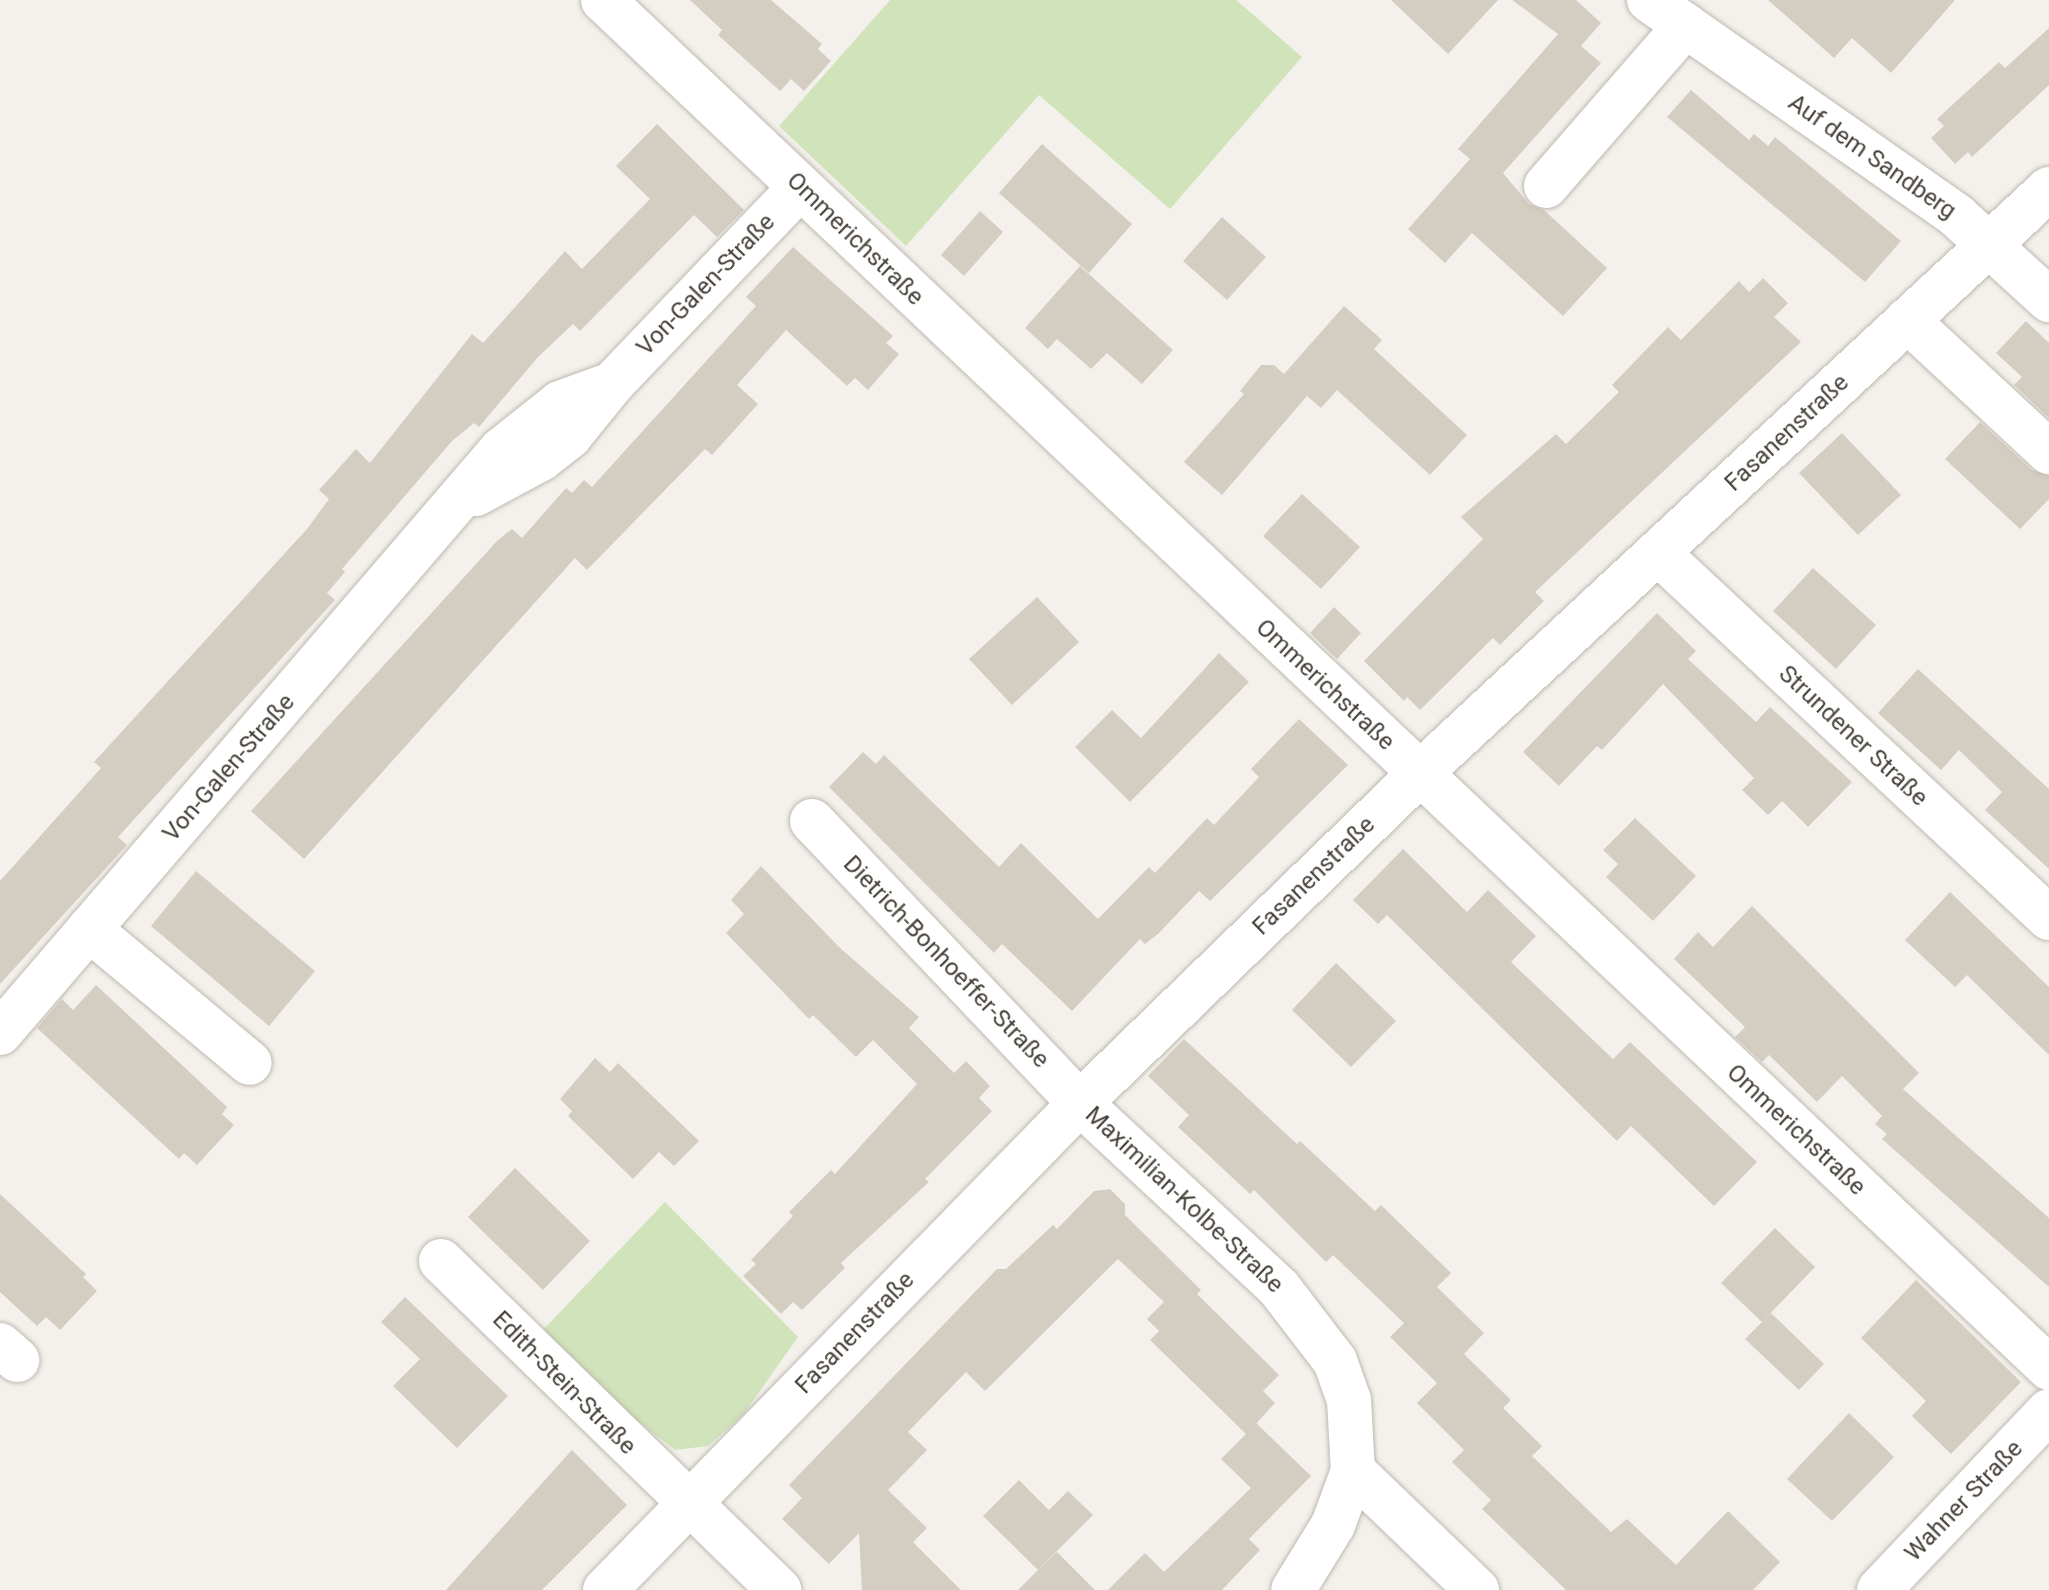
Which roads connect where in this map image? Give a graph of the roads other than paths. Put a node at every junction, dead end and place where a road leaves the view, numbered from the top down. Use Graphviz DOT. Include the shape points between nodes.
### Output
graph roads {
  1 [pos="603,0"];
  2 [pos="1649,0"];
  3 [pos="1686,25"];
  4 [pos="1546,186"];
  5 [pos="800,187"];
  6 [pos="2049,189"];
  7 [pos="1989,245"];
  8 [pos="2049,300"];
  9 [pos="1907,320"];
  10 [pos="2049,452"];
  11 [pos="1658,553"];
  12 [pos="1419,774"];
  13 [pos="812,821"];
  14 [pos="2049,918"];
  15 [pos="89,929"];
  16 [pos="0,1033"];
  17 [pos="250,1063"];
  18 [pos="1080,1103"];
  19 [pos="441,1261"];
  20 [pos="2049,1368"];
  21 [pos="2049,1411"];
  22 [pos="1353,1471"];
  23 [pos="688,1505"];
  24 [pos="605,1590"];
  25 [pos="779,1590"];
  26 [pos="1293,1590"];
  27 [pos="1477,1590"];
  28 [pos="1879,1590"];
  1 -- 5 [label="street, Ommerichstraße"];
  2 -- 3 [label="street, Auf dem Sandberg"];
  3 -- 4 [label="street"];
  3 -- 7 [label="street, Auf dem Sandberg" via="1957,216"];
  5 -- 12 [label="street, Ommerichstraße"];
  5 -- 15 [label="street, Von-Galen-Straße" via="612,384 560,403 501,450"];
  6 -- 7 [label="street, Fasanenstraße"];
  7 -- 8 [label="street, Auf dem Sandberg"];
  7 -- 9 [label="street, Fasanenstraße"];
  9 -- 10 [label="street"];
  9 -- 11 [label="street, Fasanenstraße"];
  11 -- 12 [label="street, Fasanenstraße"];
  11 -- 14 [label="street, Strundener Straße"];
  12 -- 18 [label="street, Fasanenstraße"];
  12 -- 20 [label="street, Ommerichstraße"];
  13 -- 18 [label="street, Dietrich-Bonhoeffer-Straße"];
  15 -- 16 [label="street, Von-Galen-Straße"];
  15 -- 17 [label="street"];
  18 -- 22 [label="street, Maximilian-Kolbe-Straße" via="1279,1288 1335,1361 1349,1400"];
  18 -- 23 [label="street, Fasanenstraße"];
  19 -- 23 [label="street, Edith-Stein-Straße"];
  21 -- 28 [label="street, Wahner Straße"];
  22 -- 26 [label="street, Maximilian-Kolbe-Straße" via="1333,1525"];
  22 -- 27 [label="street"];
  23 -- 24 [label="street, Fasanenstraße"];
  23 -- 25 [label="street"];
}
